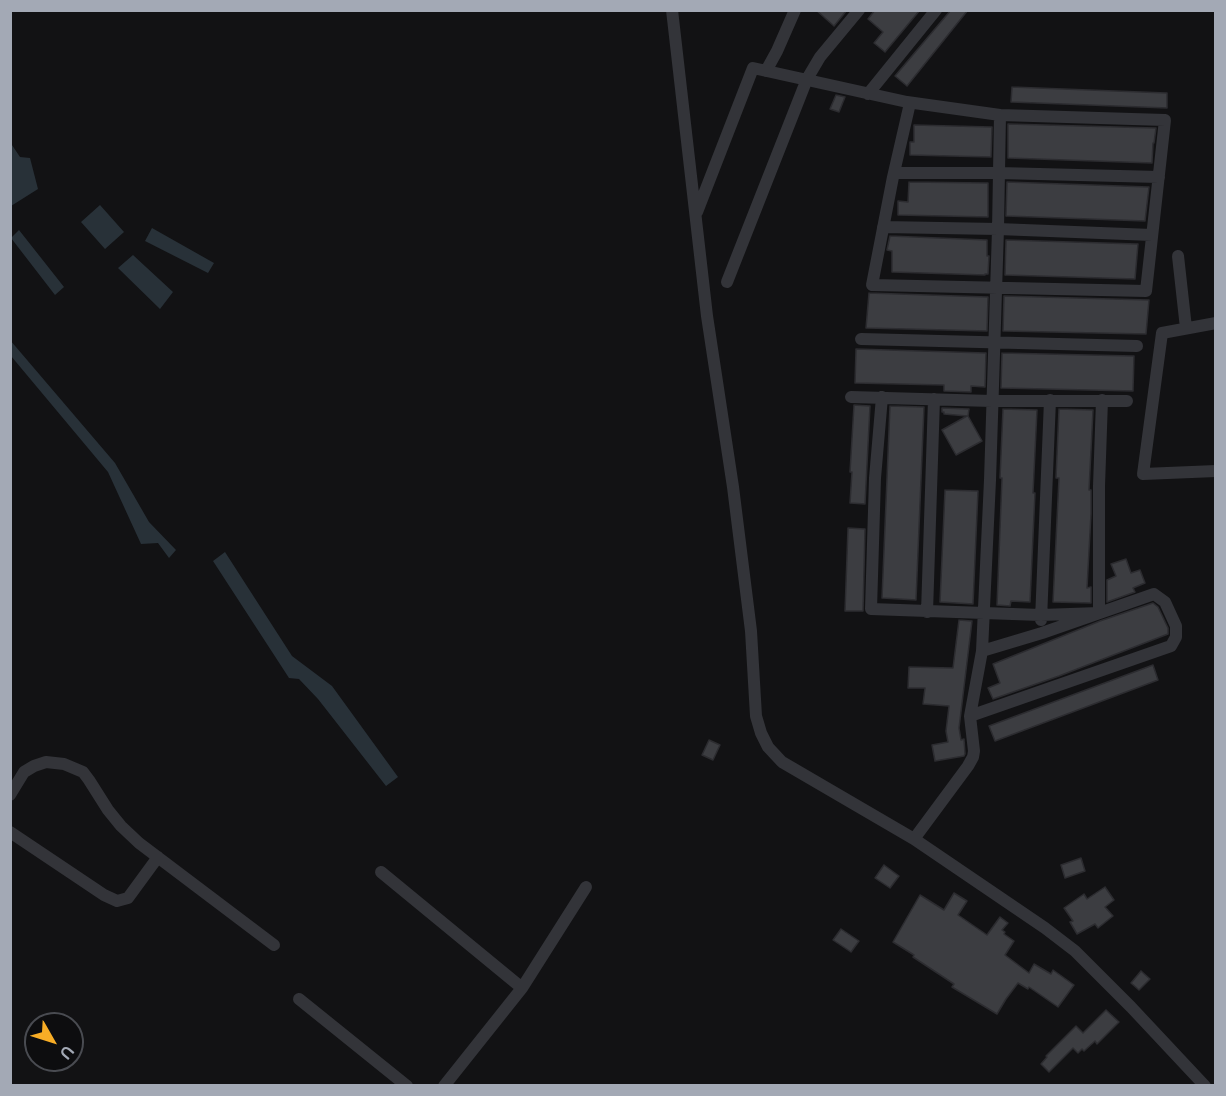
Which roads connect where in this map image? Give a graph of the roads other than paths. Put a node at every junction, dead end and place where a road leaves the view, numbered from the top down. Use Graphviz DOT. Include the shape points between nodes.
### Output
graph roads {
  1 [pos="672,10"];
  2 [pos="795,10"];
  3 [pos="859,10"];
  4 [pos="936,10"];
  5 [pos="766,71"];
  6 [pos="807,79"];
  7 [pos="868,94"];
  8 [pos="910,103"];
  9 [pos="1000,115"];
  10 [pos="894,172"];
  11 [pos="999,173"];
  12 [pos="1159,177"];
  13 [pos="695,216"];
  14 [pos="883,227"];
  15 [pos="998,229"];
  16 [pos="1152,235"];
  17 [pos="1178,256"];
  18 [pos="727,282"];
  19 [pos="996,287"];
  20 [pos="1215,324"];
  21 [pos="1186,328"];
  22 [pos="861,339"];
  23 [pos="994,342"];
  24 [pos="1137,346"];
  25 [pos="851,397"];
  26 [pos="882,397"];
  27 [pos="934,399"];
  28 [pos="1050,400"];
  29 [pos="1102,400"];
  30 [pos="992,401"];
  31 [pos="1127,401"];
  32 [pos="1215,471"];
  33 [pos="927,612"];
  34 [pos="1099,613"];
  35 [pos="983,614"];
  36 [pos="1041,615"];
  37 [pos="1042,633"];
  38 [pos="982,651"];
  39 [pos="970,716"];
  40 [pos="10,795"];
  41 [pos="10,832"];
  42 [pos="914,839"];
  43 [pos="158,858"];
  44 [pos="381,872"];
  45 [pos="586,887"];
  46 [pos="274,945"];
  47 [pos="522,988"];
  48 [pos="299,999"];
  49 [pos="407,1086"];
  50 [pos="444,1086"];
  51 [pos="1205,1086"];
  1 -- 13 [label="street"];
  2 -- 5 [label="street"];
  3 -- 6 [label="street"];
  4 -- 7 [label="street"];
  5 -- 6 [label="street"];
  5 -- 13 [label="street" via="753,68"];
  6 -- 7 [label="street"];
  6 -- 18 [label="street"];
  7 -- 8 [label="street"];
  8 -- 9 [label="street"];
  8 -- 10 [label="street"];
  9 -- 11 [label="street"];
  9 -- 12 [label="street" via="1165,120"];
  10 -- 11 [label="street"];
  10 -- 14 [label="street"];
  11 -- 12 [label="street"];
  11 -- 15 [label="street"];
  12 -- 16 [label="street"];
  13 -- 42 [label="street" via="735,498 751,631 756,716 761,733 783,762"];
  14 -- 15 [label="street"];
  14 -- 19 [label="street" via="872,285"];
  15 -- 16 [label="street"];
  15 -- 19 [label="street"];
  16 -- 19 [label="street" via="1146,291"];
  17 -- 21 [label="street"];
  19 -- 23 [label="street"];
  20 -- 21 [label="street"];
  21 -- 32 [label="street" via="1162,333 1143,474"];
  22 -- 23 [label="street"];
  23 -- 24 [label="street"];
  23 -- 30 [label="street"];
  25 -- 26 [label="street"];
  26 -- 27 [label="street"];
  26 -- 33 [label="street" via="871,609"];
  27 -- 30 [label="street"];
  27 -- 33 [label="street"];
  28 -- 29 [label="street"];
  28 -- 30 [label="street"];
  28 -- 36 [label="street"];
  29 -- 31 [label="street"];
  29 -- 34 [label="street"];
  30 -- 35 [label="street"];
  33 -- 35 [label="street"];
  34 -- 36 [label="street"];
  34 -- 37 [label="street"];
  34 -- 39 [label="street" via="1155,594 1171,612 1176,637 1171,646"];
  35 -- 36 [label="street"];
  35 -- 38 [label="street"];
  36 -- 37 [label="street"];
  37 -- 38 [label="street"];
  38 -- 39 [label="street"];
  39 -- 42 [label="street" via="974,757"];
  40 -- 43 [label="street" via="24,772 34,766 46,762 75,767 83,772 121,826"];
  41 -- 43 [label="street" via="117,901 128,898"];
  42 -- 51 [label="street" via="1075,951"];
  43 -- 46 [label="street"];
  44 -- 47 [label="street"];
  45 -- 47 [label="street"];
  47 -- 50 [label="street"];
  48 -- 49 [label="street"];
}
